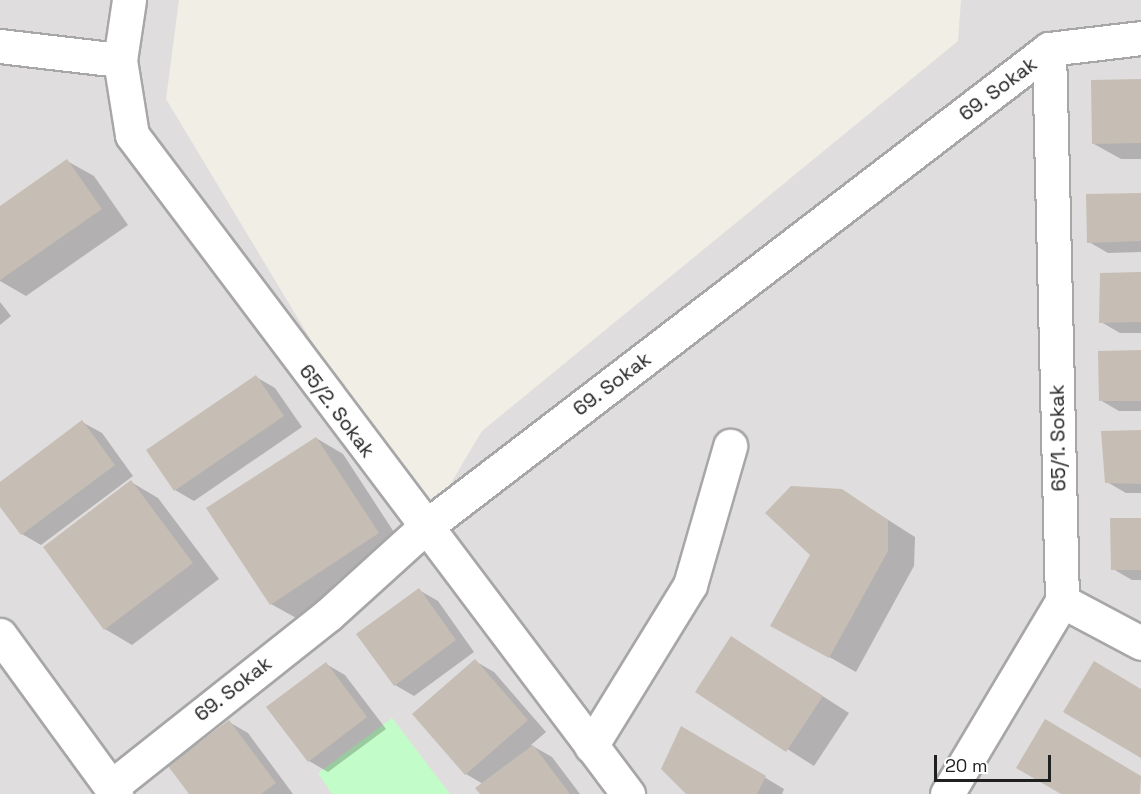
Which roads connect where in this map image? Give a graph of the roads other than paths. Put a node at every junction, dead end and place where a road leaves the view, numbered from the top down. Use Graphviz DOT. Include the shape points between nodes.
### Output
graph roads {
  1 [pos="129,0"];
  2 [pos="1141,38"];
  3 [pos="0,46"];
  4 [pos="1049,50"];
  5 [pos="120,60"];
  6 [pos="730,446"];
  7 [pos="424,528"];
  8 [pos="1062,601"];
  9 [pos="0,635"];
  10 [pos="1141,643"];
  11 [pos="591,746"];
  12 [pos="113,790"];
  13 [pos="628,794"];
  14 [pos="947,794"];
  1 -- 5 [label="street, 65/2. Sokak"];
  2 -- 4 [label="street, 69. Sokak"];
  3 -- 5 [label="street"];
  4 -- 7 [label="street, 69. Sokak"];
  4 -- 8 [label="street, 65/1. Sokak"];
  5 -- 7 [label="street, 65/2. Sokak" via="132,135"];
  6 -- 11 [label="street" via="690,585"];
  7 -- 11 [label="street, 65/2. Sokak"];
  7 -- 12 [label="street, 69. Sokak" via="328,615"];
  8 -- 10 [label="street"];
  8 -- 14 [label="street"];
  9 -- 12 [label="street"];
  11 -- 13 [label="street, 65/2. Sokak"];
}
